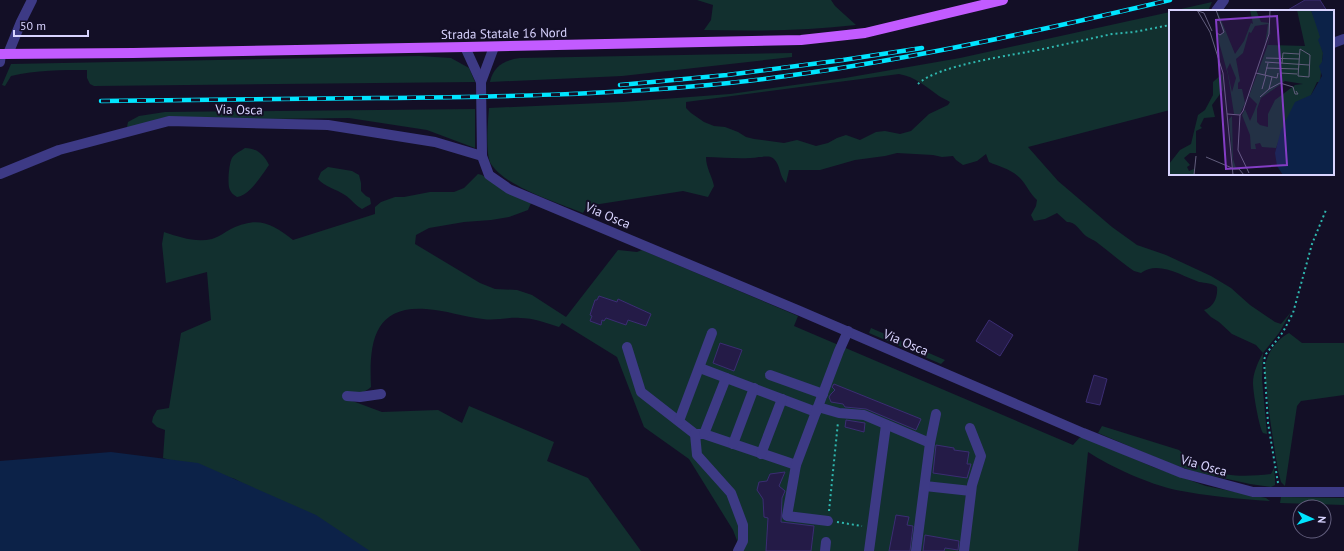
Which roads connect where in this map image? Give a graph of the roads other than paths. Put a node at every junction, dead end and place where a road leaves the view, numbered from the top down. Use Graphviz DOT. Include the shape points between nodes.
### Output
graph roads {
  1 [pos="32,0"];
  2 [pos="1004,0"];
  3 [pos="1224,0"];
  4 [pos="1217,10"];
  5 [pos="1344,39"];
  6 [pos="1334,43"];
  7 [pos="494,47"];
  8 [pos="466,48"];
  9 [pos="2,56"];
  10 [pos="481,82"];
  11 [pos="482,156"];
  12 [pos="0,174"];
  13 [pos="848,331"];
  14 [pos="712,333"];
  15 [pos="627,347"];
  16 [pos="700,368"];
  17 [pos="770,375"];
  18 [pos="726,378"];
  19 [pos="754,388"];
  20 [pos="381,394"];
  21 [pos="823,394"];
  22 [pos="347,396"];
  23 [pos="782,399"];
  24 [pos="817,409"];
  25 [pos="936,414"];
  26 [pos="679,421"];
  27 [pos="886,424"];
  28 [pos="970,428"];
  29 [pos="700,434"];
  30 [pos="930,443"];
  31 [pos="732,444"];
  32 [pos="761,454"];
  33 [pos="796,465"];
  34 [pos="924,486"];
  35 [pos="971,491"];
  36 [pos="1344,492"];
  37 [pos="828,521"];
  38 [pos="738,551"];
  39 [pos="869,551"];
  40 [pos="916,551"];
  41 [pos="964,551"];
  1 -- 9 [label="street"];
  2 -- 7 [label="main road, Strada Statale 16 Nord" via="865,33 801,40"];
  3 -- 4 [label="street"];
  5 -- 6 [label="street"];
  7 -- 8 [label="main road, Strada Statale 16 Nord"];
  7 -- 10 [label="street"];
  8 -- 9 [label="main road, Strada Statale 16 Nord"];
  8 -- 10 [label="street"];
  10 -- 11 [label="street, Via Osca"];
  11 -- 12 [label="street, Via Osca" via="435,142 328,125 169,121 59,150"];
  11 -- 13 [label="street, Via Osca" via="489,175 509,189"];
  13 -- 21 [label="street"];
  13 -- 36 [label="street, Via Osca" via="1182,473 1254,492"];
  14 -- 16 [label="street"];
  15 -- 26 [label="street" via="641,392"];
  16 -- 18 [label="street"];
  16 -- 26 [label="street"];
  17 -- 21 [label="street"];
  18 -- 19 [label="street"];
  18 -- 29 [label="street"];
  19 -- 23 [label="street"];
  19 -- 31 [label="street"];
  20 -- 22 [label="street"];
  21 -- 24 [label="street"];
  23 -- 24 [label="street"];
  23 -- 32 [label="street"];
  24 -- 27 [label="street" via="864,415"];
  24 -- 33 [label="street"];
  25 -- 30 [label="street"];
  26 -- 29 [label="street"];
  27 -- 30 [label="street"];
  27 -- 39 [label="street"];
  28 -- 35 [label="street" via="981,456"];
  29 -- 31 [label="street"];
  29 -- 38 [label="street" via="697,455 731,493 743,525 743,541"];
  30 -- 34 [label="street"];
  31 -- 32 [label="street"];
  32 -- 33 [label="street"];
  33 -- 37 [label="street" via="787,516"];
  34 -- 35 [label="street"];
  34 -- 40 [label="street"];
  35 -- 41 [label="street"];
}
